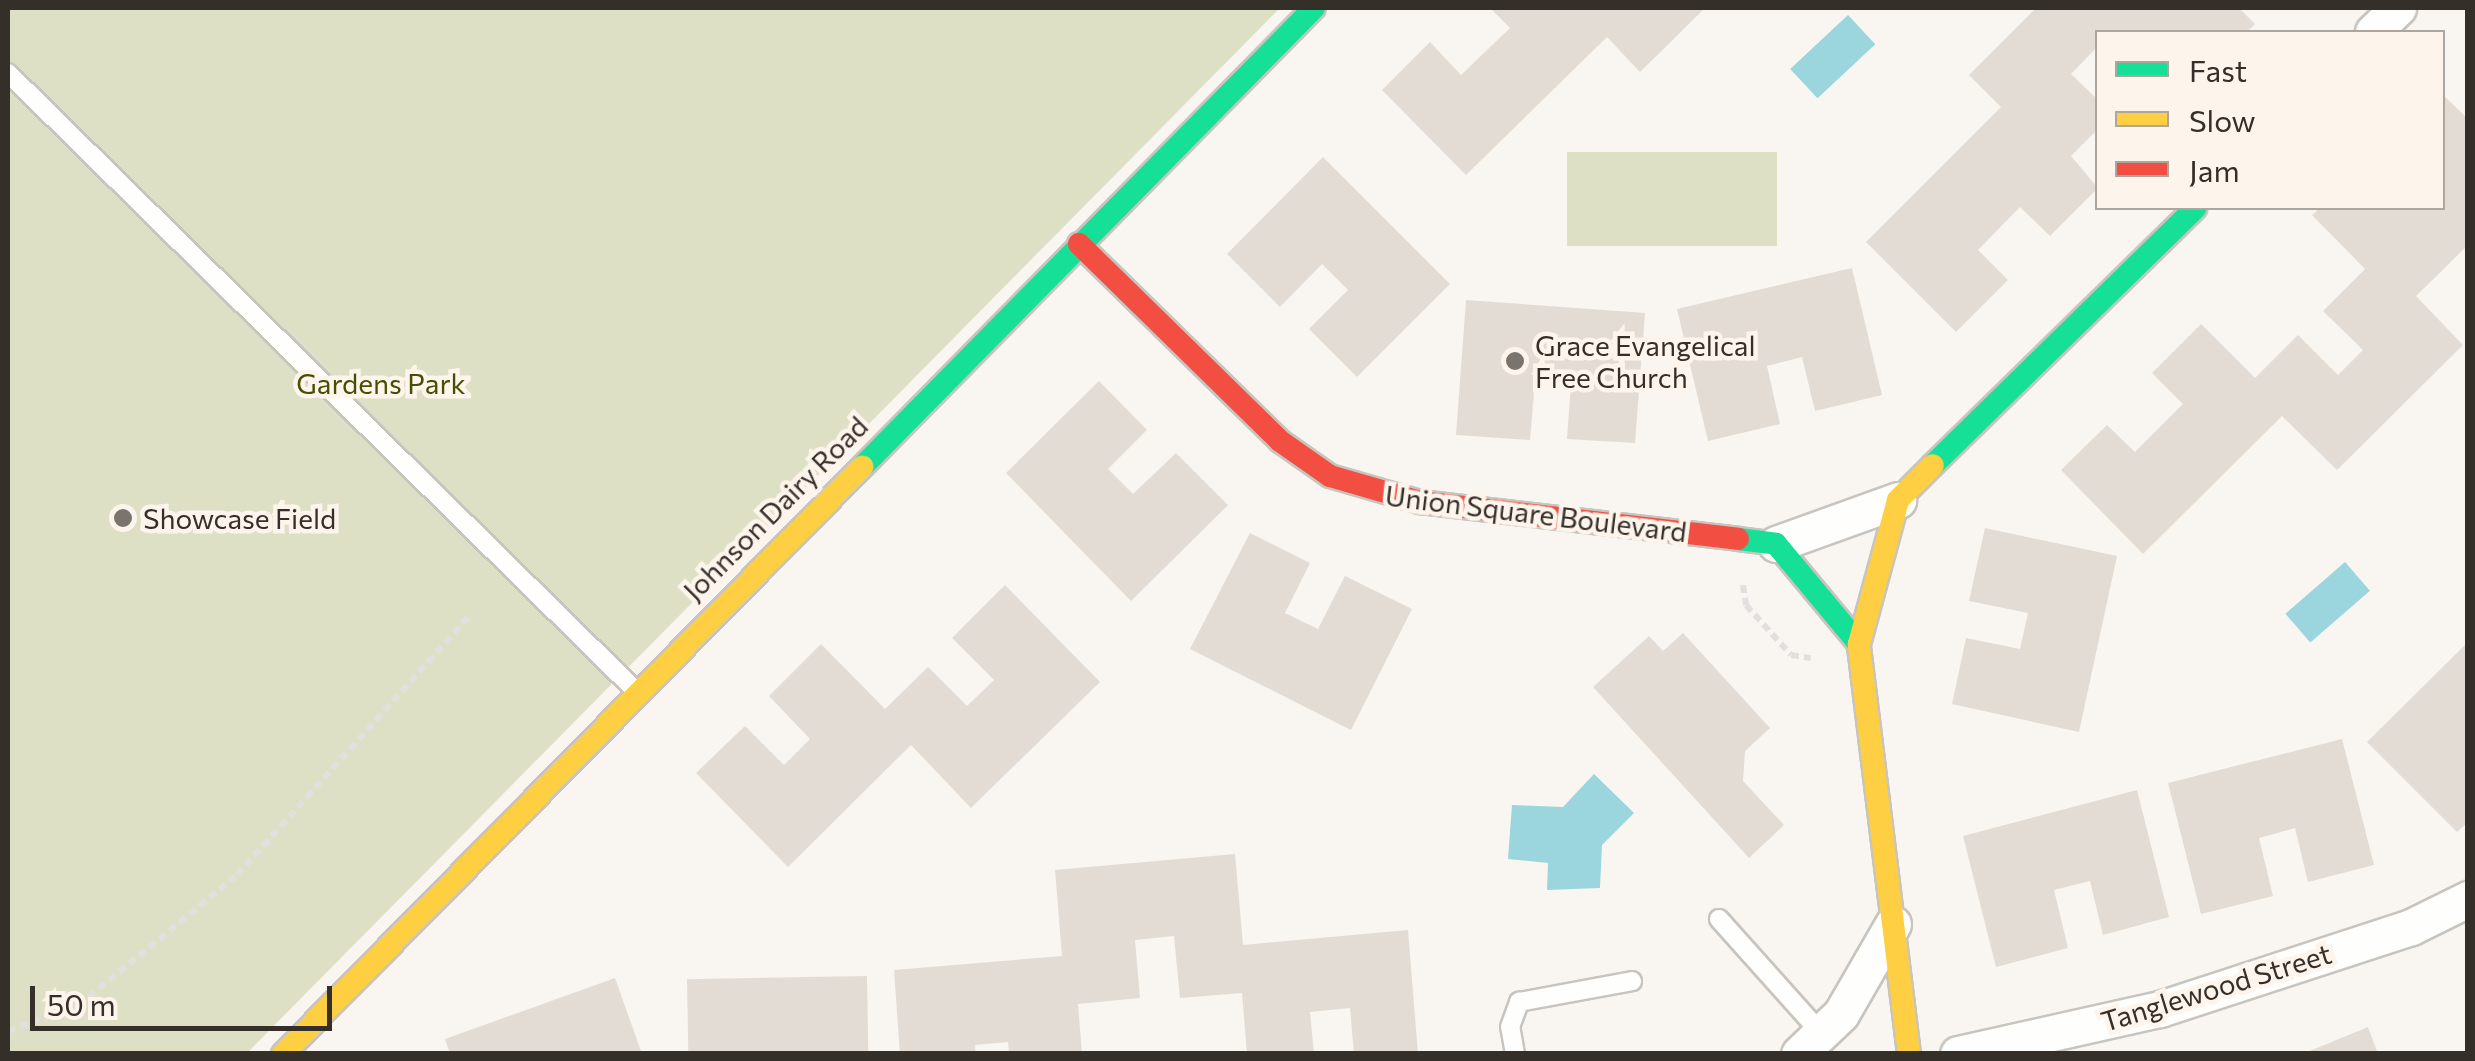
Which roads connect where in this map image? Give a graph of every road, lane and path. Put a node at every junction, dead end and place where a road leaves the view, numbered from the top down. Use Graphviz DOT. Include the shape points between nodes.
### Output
graph roads {
  1 [pos="1314,8"];
  2 [pos="2398,8"];
  3 [pos="2374,30"];
  4 [pos="8,73"];
  5 [pos="2193,210"];
  6 [pos="1079,244"];
  7 [pos="1898,500"];
  8 [pos="1776,544"];
  9 [pos="471,614"];
  10 [pos="1860,644"];
  11 [pos="637,691"];
  12 [pos="2468,900"];
  13 [pos="1720,919"];
  14 [pos="1893,924"];
  15 [pos="1632,980"];
  16 [pos="8,1031"];
  17 [pos="1810,1043"];
  18 [pos="282,1054"];
  19 [pos="1514,1054"];
  20 [pos="1909,1054"];
  21 [pos="1958,1054"];
  1 -- 6 [label="street, Johnson Dairy Road"];
  2 -- 3 [label="street"];
  4 -- 11 [label="lane"];
  5 -- 7 [label="street"];
  6 -- 8 [label="street, Union Square Boulevard" via="1280,441 1330,476 1420,502"];
  6 -- 11 [label="street, Johnson Dairy Road"];
  7 -- 8 [label="street"];
  7 -- 10 [label="street"];
  8 -- 10 [label="street"];
  9 -- 16 [label="path" via="237,875 79,1005"];
  10 -- 14 [label="street"];
  11 -- 18 [label="street, Johnson Dairy Road"];
  12 -- 21 [label="street, Tanglewood Street" via="2160,1009"];
  13 -- 17 [label="lane"];
  14 -- 17 [label="street"];
  14 -- 20 [label="street"];
  15 -- 19 [label="lane" via="1520,1002 1510,1026"];
}
